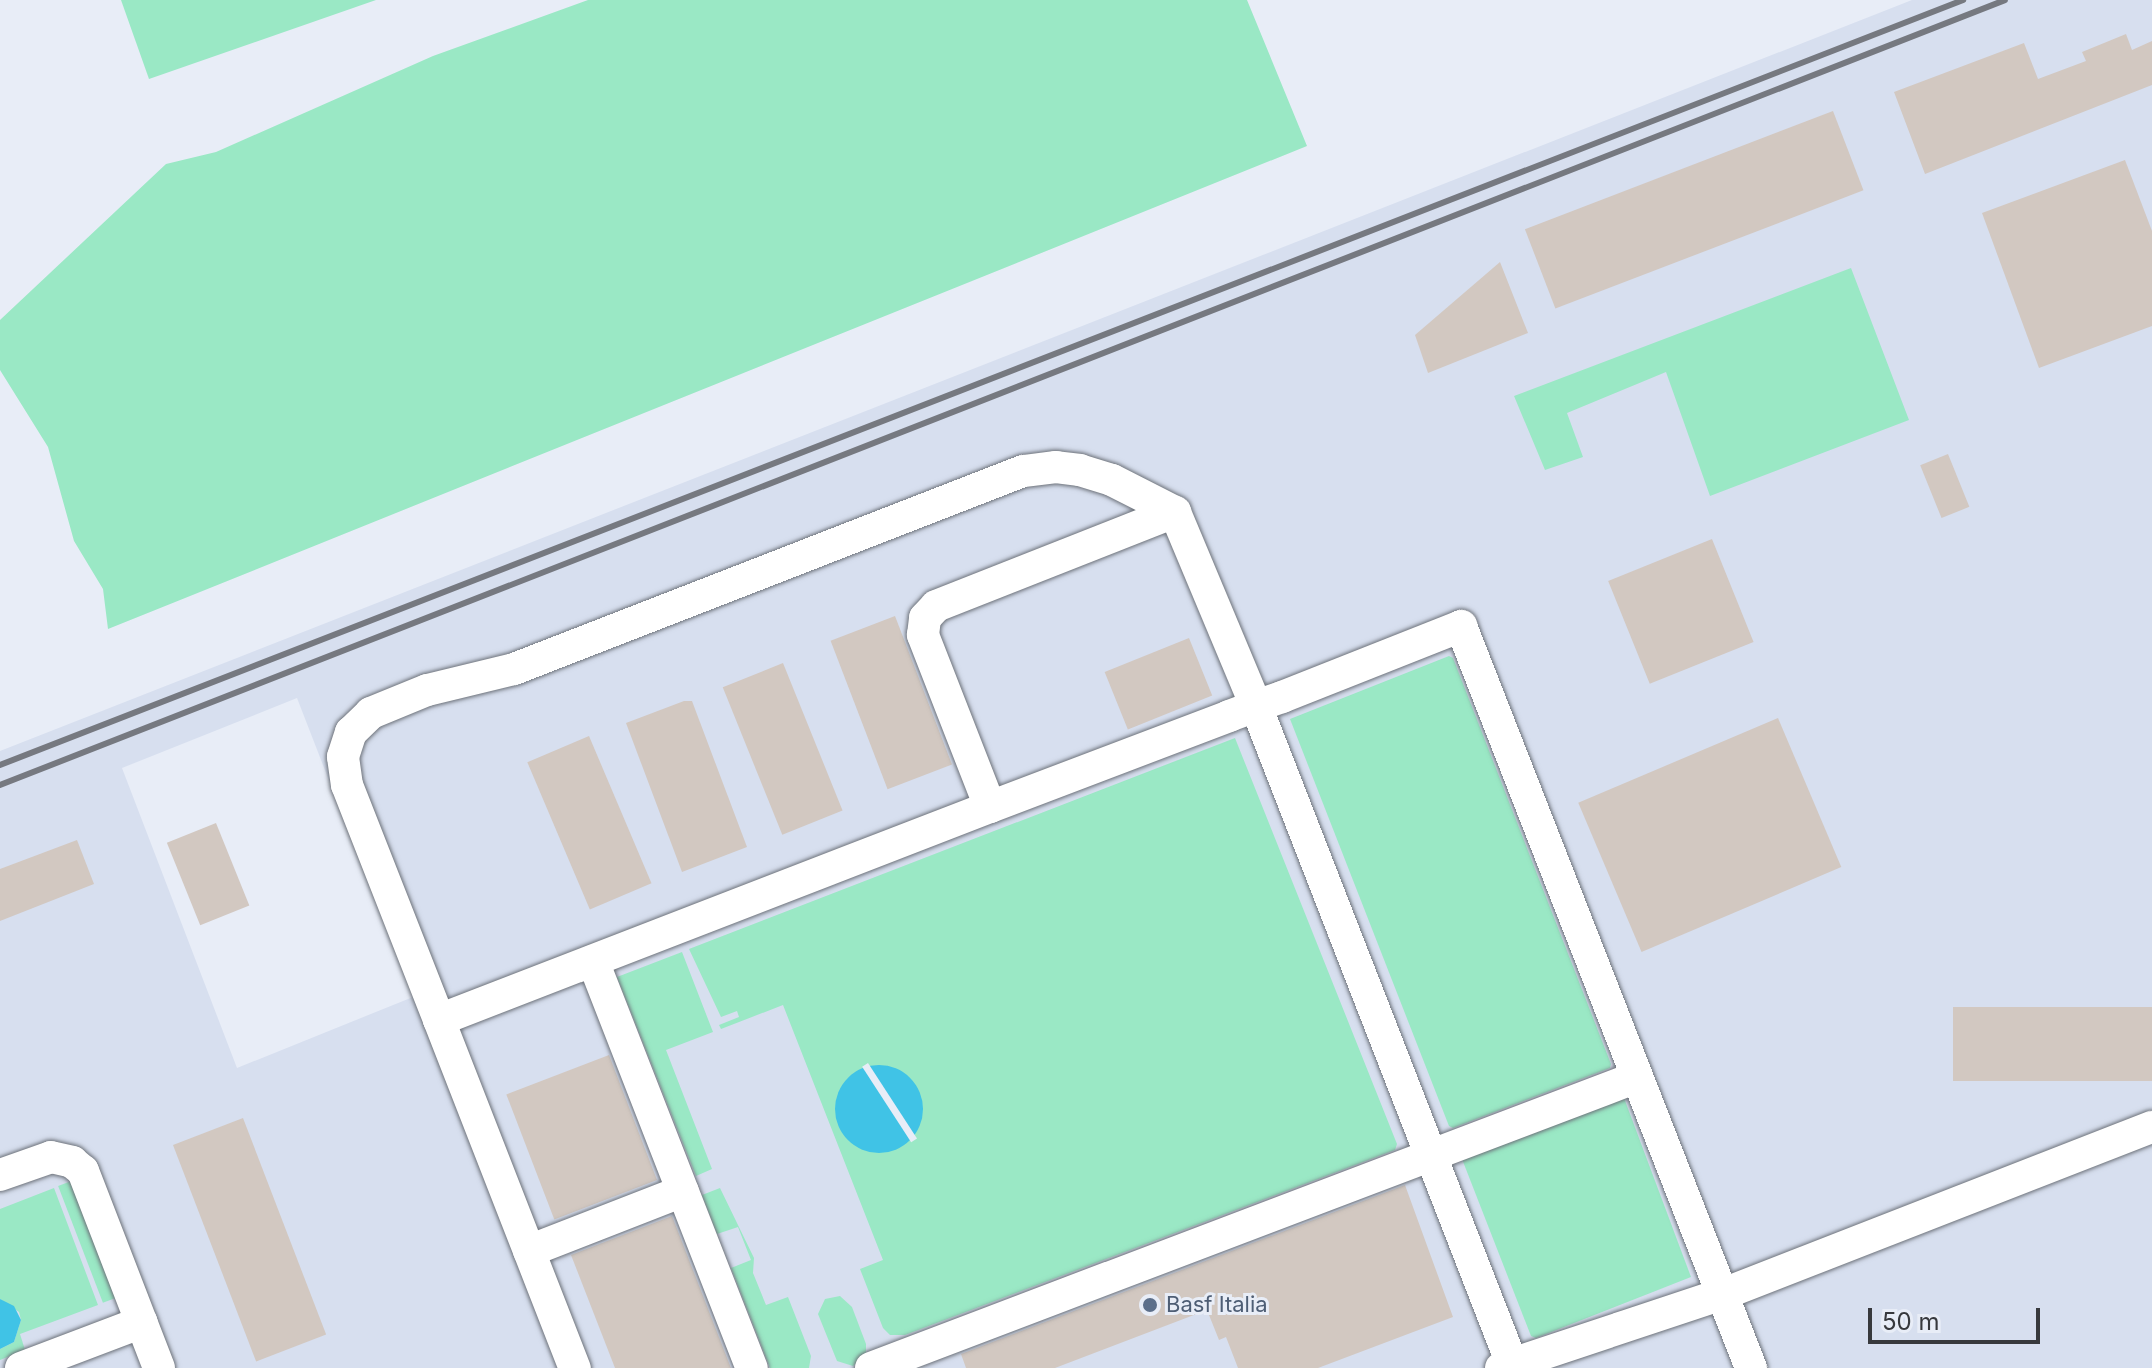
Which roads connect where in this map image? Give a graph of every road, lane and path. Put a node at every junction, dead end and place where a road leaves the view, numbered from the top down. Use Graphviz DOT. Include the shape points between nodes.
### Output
graph roads {
  1 [pos="1175,512"];
  2 [pos="1256,706"];
  3 [pos="990,807"];
  4 [pos="593,961"];
  5 [pos="439,1020"];
  6 [pos="1637,1077"];
  7 [pos="2152,1127"];
  8 [pos="1430,1155"];
  9 [pos="0,1175"];
  10 [pos="683,1191"];
  11 [pos="529,1251"];
  12 [pos="1723,1294"];
  13 [pos="142,1322"];
  14 [pos="880,1366"];
  15 [pos="1506,1366"];
  16 [pos="21,1368"];
  17 [pos="159,1368"];
  18 [pos="575,1368"];
  19 [pos="752,1368"];
  20 [pos="1751,1368"];
  1 -- 2 [label="lane"];
  1 -- 3 [label="lane" via="936,606 925,618 923,635"];
  1 -- 5 [label="lane" via="1080,470 1023,471 514,669 437,686 365,716 346,744 345,778"];
  2 -- 3 [label="lane"];
  2 -- 6 [label="lane" via="1461,626"];
  2 -- 8 [label="lane"];
  3 -- 4 [label="lane"];
  4 -- 5 [label="lane"];
  4 -- 10 [label="lane"];
  5 -- 11 [label="lane"];
  6 -- 8 [label="lane"];
  6 -- 12 [label="lane"];
  7 -- 12 [label="lane"];
  8 -- 14 [label="lane"];
  8 -- 15 [label="lane"];
  9 -- 13 [label="lane" via="51,1157 83,1171"];
  10 -- 11 [label="lane"];
  10 -- 19 [label="lane"];
  11 -- 18 [label="lane"];
  12 -- 15 [label="lane"];
  12 -- 20 [label="lane"];
  13 -- 16 [label="lane"];
  13 -- 17 [label="lane"];
}
